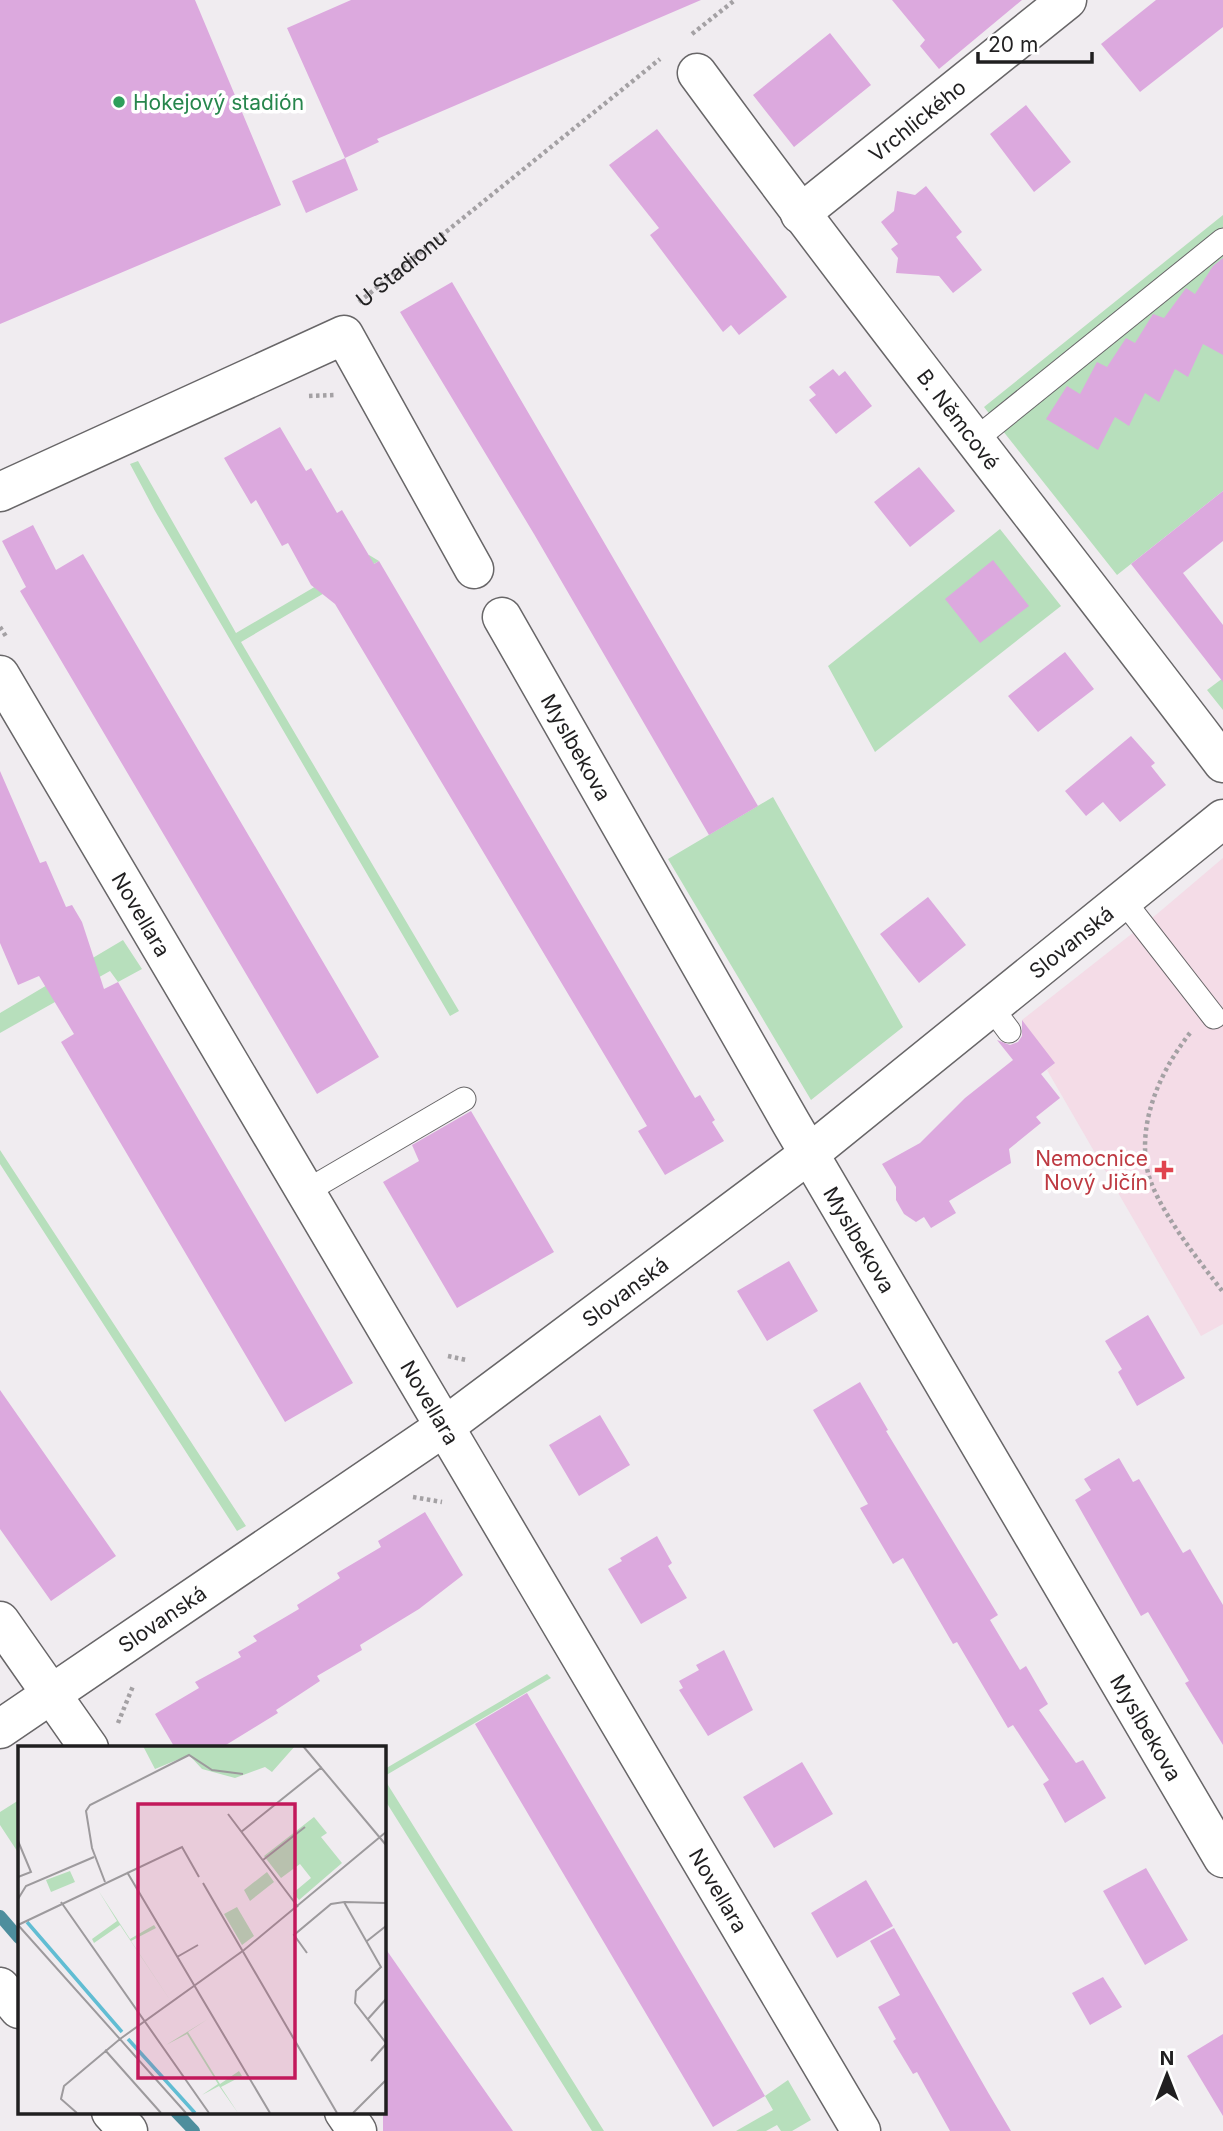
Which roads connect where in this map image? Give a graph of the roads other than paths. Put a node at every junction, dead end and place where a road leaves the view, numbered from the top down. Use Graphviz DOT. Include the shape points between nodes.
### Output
graph roads {
  1 [pos="1067,0"];
  2 [pos="683,55"];
  3 [pos="800,214"];
  4 [pos="1223,240"];
  5 [pos="976,439"];
  6 [pos="0,492"];
  7 [pos="474,569"];
  8 [pos="502,617"];
  9 [pos="7,663"];
  10 [pos="1223,763"];
  11 [pos="1223,819"];
  12 [pos="1123,900"];
  13 [pos="1220,1018"];
  14 [pos="464,1099"];
  15 [pos="809,1154"];
  16 [pos="305,1192"];
  17 [pos="444,1427"];
  18 [pos="0,1621"];
  19 [pos="51,1695"];
  20 [pos="0,1729"];
  21 [pos="103,1737"];
  22 [pos="1223,1858"];
  23 [pos="0,1987"];
  24 [pos="18,2008"];
  25 [pos="113,2114"];
  26 [pos="345,2114"];
  27 [pos="128,2131"];
  28 [pos="357,2131"];
  29 [pos="861,2131"];
  1 -- 3 [label="street, Vrchlického"];
  2 -- 3 [label="street, B. Němcové"];
  3 -- 5 [label="street, B. Němcové"];
  4 -- 5 [label="lane"];
  5 -- 10 [label="street, B. Němcové"];
  6 -- 7 [label="street" via="344,335"];
  8 -- 15 [label="street, Myslbekova"];
  9 -- 16 [label="street, Novellara"];
  11 -- 12 [label="street, Slovanská"];
  12 -- 13 [label="lane"];
  12 -- 15 [label="street, Slovanská" via="1000,1019"];
  14 -- 16 [label="lane"];
  15 -- 17 [label="street, Slovanská"];
  15 -- 22 [label="street, Myslbekova"];
  16 -- 17 [label="street, Novellara"];
  17 -- 19 [label="street, Slovanská"];
  17 -- 29 [label="street, Novellara"];
  18 -- 19 [label="street"];
  19 -- 20 [label="street, Slovanská"];
  19 -- 21 [label="street"];
  23 -- 24 [label="street"];
  25 -- 27 [label="street"];
  26 -- 28 [label="street"];
}
